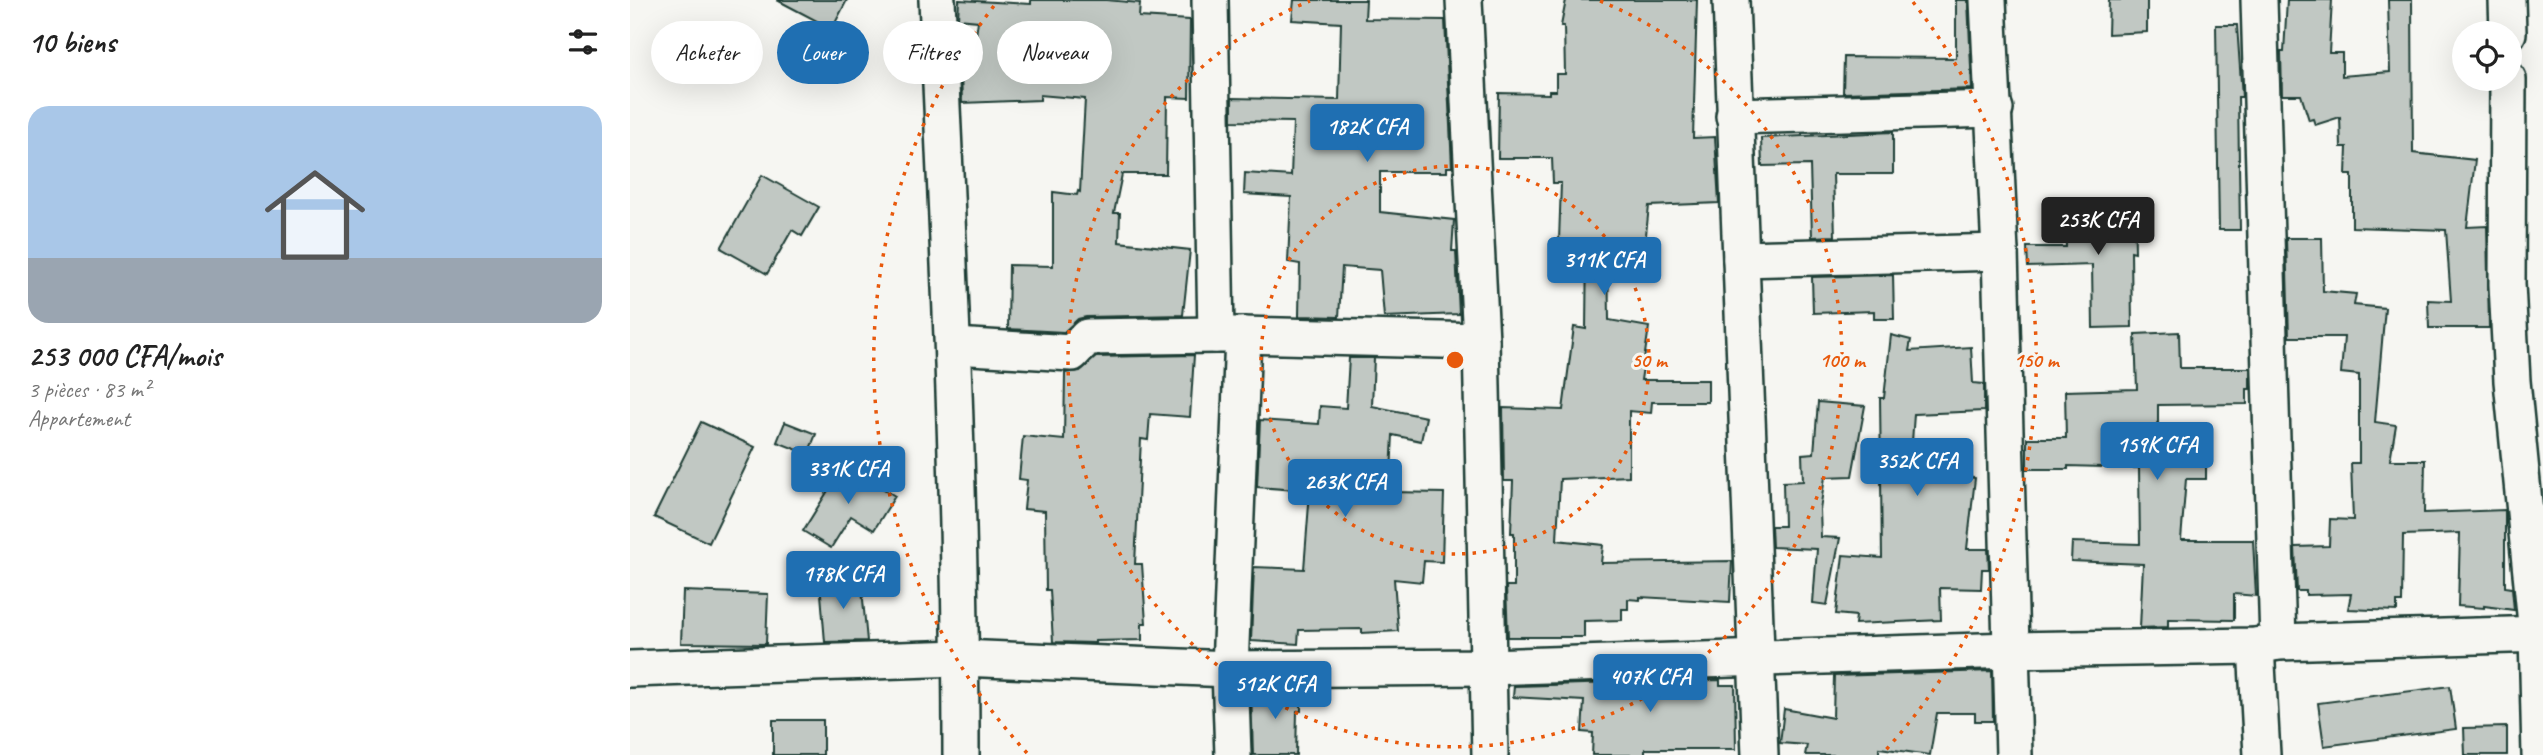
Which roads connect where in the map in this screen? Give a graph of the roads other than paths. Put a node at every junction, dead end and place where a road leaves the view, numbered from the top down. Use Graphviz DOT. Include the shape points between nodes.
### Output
graph roads {
  1 [pos="937,0"];
  2 [pos="1210,0"];
  3 [pos="1464,0"];
  4 [pos="1731,0"];
  5 [pos="1988,0"];
  6 [pos="2259,0"];
  7 [pos="2507,0"];
  8 [pos="2508,21"];
  9 [pos="2508,91"];
  10 [pos="1995,109"];
  11 [pos="1734,116"];
  12 [pos="2000,252"];
  13 [pos="1741,259"];
  14 [pos="1230,335"];
  15 [pos="1482,341"];
  16 [pos="954,346"];
  17 [pos="2540,634"];
  18 [pos="2267,644"];
  19 [pos="2012,650"];
  20 [pos="961,658"];
  21 [pos="1758,659"];
  22 [pos="1487,667"];
  23 [pos="630,668"];
  24 [pos="1230,669"];
  25 [pos="961,755"];
  26 [pos="1233,755"];
  27 [pos="1490,755"];
  28 [pos="1760,755"];
  29 [pos="2014,755"];
  30 [pos="2262,755"];
  31 [pos="2540,755"];
  1 -- 16 [label="street"];
  2 -- 14 [label="street"];
  3 -- 15 [label="street"];
  4 -- 11 [label="street"];
  5 -- 10 [label="street"];
  6 -- 18 [label="street"];
  7 -- 8 [label="street"];
  9 -- 17 [label="street" via="2507,298"];
  10 -- 11 [label="street"];
  10 -- 12 [label="street"];
  11 -- 13 [label="street"];
  12 -- 13 [label="street"];
  12 -- 19 [label="street"];
  13 -- 21 [label="street"];
  14 -- 15 [label="street"];
  14 -- 16 [label="street" via="1087,337 1072,353"];
  14 -- 24 [label="street"];
  15 -- 22 [label="street"];
  16 -- 20 [label="street"];
  17 -- 18 [label="street"];
  17 -- 31 [label="street"];
  18 -- 19 [label="street"];
  18 -- 30 [label="street"];
  19 -- 21 [label="street"];
  19 -- 29 [label="street"];
  20 -- 23 [label="street"];
  20 -- 24 [label="street"];
  20 -- 25 [label="street"];
  21 -- 22 [label="street"];
  21 -- 28 [label="street"];
  22 -- 24 [label="street"];
  22 -- 27 [label="street"];
  24 -- 26 [label="street"];
}
